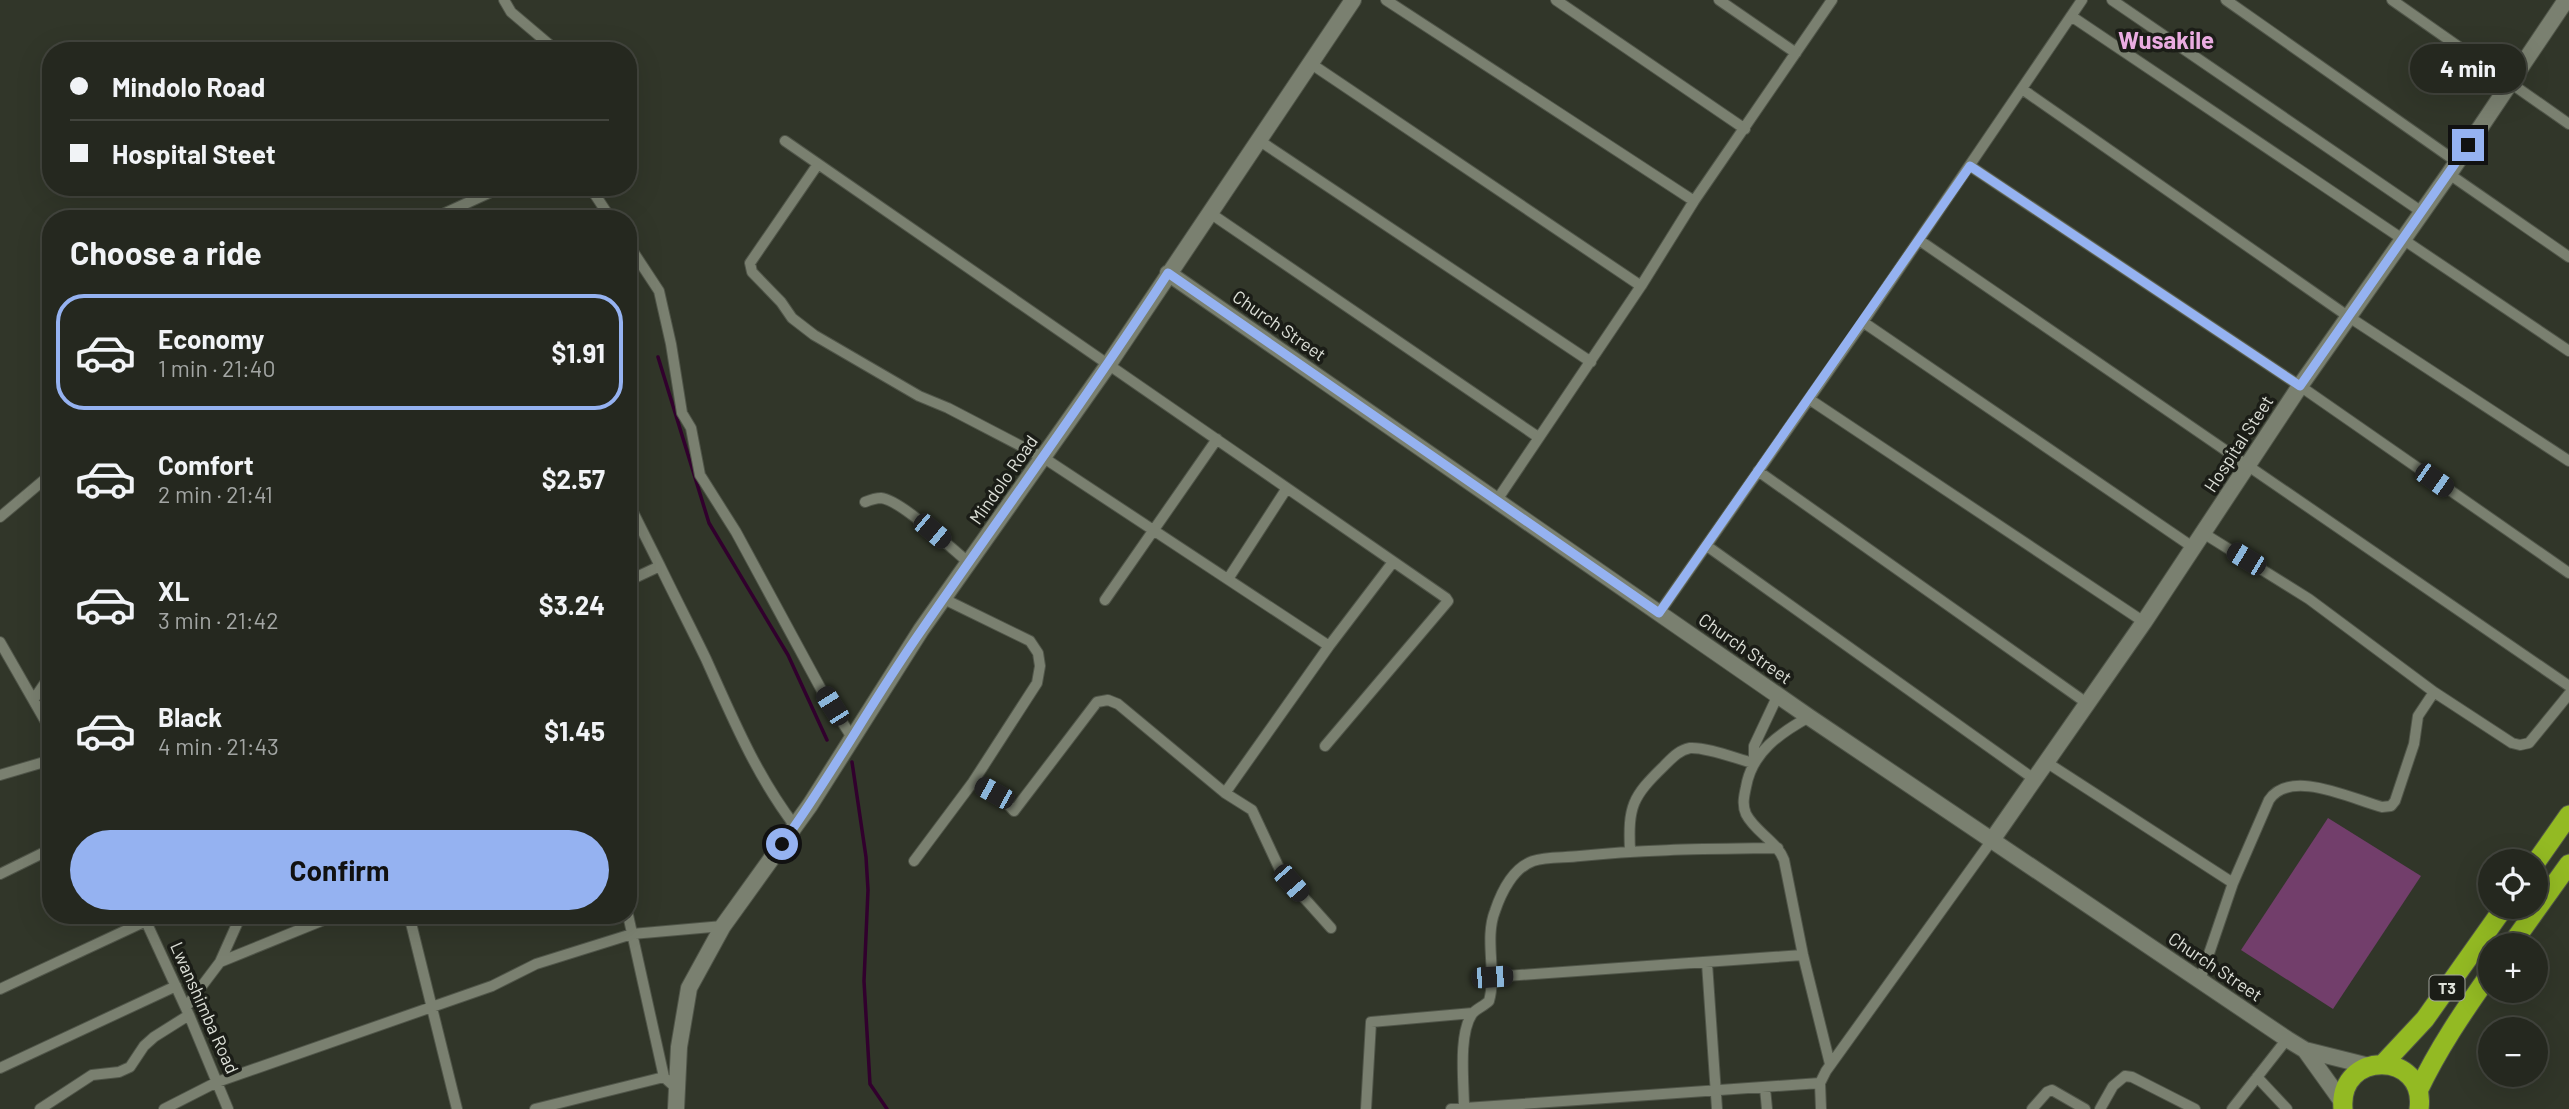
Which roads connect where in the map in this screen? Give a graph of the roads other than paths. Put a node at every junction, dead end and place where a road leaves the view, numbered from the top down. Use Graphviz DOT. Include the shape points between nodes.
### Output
graph roads {
  1 [pos="504,0"];
  2 [pos="1353,0"];
  3 [pos="1386,0"];
  4 [pos="1556,0"];
  5 [pos="1719,0"];
  6 [pos="1832,0"];
  7 [pos="2082,0"];
  8 [pos="2112,0"];
  9 [pos="2225,0"];
  10 [pos="2392,0"];
  11 [pos="2559,2"];
  12 [pos="2071,16"];
  13 [pos="546,42"];
  14 [pos="1796,52"];
  15 [pos="1310,63"];
  16 [pos="2510,83"];
  17 [pos="2022,89"];
  18 [pos="2569,124"];
  19 [pos="1745,129"];
  20 [pos="785,141"];
  21 [pos="1260,141"];
  22 [pos="818,164"];
  23 [pos="1970,166"];
  24 [pos="2453,168"];
  25 [pos="482,196"];
  26 [pos="1694,201"];
  27 [pos="452,210"];
  28 [pos="2422,212"];
  29 [pos="1210,213"];
  30 [pos="1919,240"];
  31 [pos="2403,240"];
  32 [pos="2569,257"];
  33 [pos="637,258"];
  34 [pos="1168,273"];
  35 [pos="1641,286"];
  36 [pos="2349,317"];
  37 [pos="1863,322"];
  38 [pos="2569,351"];
  39 [pos="1591,362"];
  40 [pos="1108,365"];
  41 [pos="2300,386"];
  42 [pos="1810,399"];
  43 [pos="1538,437"];
  44 [pos="1217,439"];
  45 [pos="1044,458"];
  46 [pos="2569,461"];
  47 [pos="2248,464"];
  48 [pos="1758,471"];
  49 [pos="42,482"];
  50 [pos="1287,488"];
  51 [pos="1497,500"];
  52 [pos="865,502"];
  53 [pos="0,517"];
  54 [pos="637,520"];
  55 [pos="1153,531"];
  56 [pos="2203,533"];
  57 [pos="1707,546"];
  58 [pos="2194,548"];
  59 [pos="1393,562"];
  60 [pos="969,563"];
  61 [pos="660,566"];
  62 [pos="2569,573"];
  63 [pos="637,577"];
  64 [pos="1228,579"];
  65 [pos="944,599"];
  66 [pos="1105,600"];
  67 [pos="1659,613"];
  68 [pos="2144,622"];
  69 [pos="0,642"];
  70 [pos="1329,646"];
  71 [pos="2569,686"];
  72 [pos="42,687"];
  73 [pos="2434,692"];
  74 [pos="1778,695"];
  75 [pos="2569,695"];
  76 [pos="34,699"];
  77 [pos="2088,704"];
  78 [pos="42,714"];
  79 [pos="1810,717"];
  80 [pos="853,739"];
  81 [pos="1325,746"];
  82 [pos="2046,762"];
  83 [pos="42,763"];
  84 [pos="1754,763"];
  85 [pos="0,775"];
  86 [pos="2034,779"];
  87 [pos="973,782"];
  88 [pos="1225,793"];
  89 [pos="2569,815"];
  90 [pos="795,826"];
  91 [pos="1992,841"];
  92 [pos="1778,848"];
  93 [pos="2545,849"];
  94 [pos="1630,851"];
  95 [pos="42,853"];
  96 [pos="915,861"];
  97 [pos="2569,864"];
  98 [pos="0,874"];
  99 [pos="2233,883"];
  100 [pos="2496,919"];
  101 [pos="132,924"];
  102 [pos="147,924"];
  103 [pos="237,924"];
  104 [pos="313,924"];
  105 [pos="411,924"];
  106 [pos="630,924"];
  107 [pos="723,926"];
  108 [pos="1331,928"];
  109 [pos="2520,933"];
  110 [pos="632,934"];
  111 [pos="1803,955"];
  112 [pos="220,962"];
  113 [pos="1707,963"];
  114 [pos="1492,977"];
  115 [pos="2200,980"];
  116 [pos="176,986"];
  117 [pos="0,989"];
  118 [pos="2478,991"];
  119 [pos="433,1007"];
  120 [pos="188,1011"];
  121 [pos="1473,1013"];
  122 [pos="2287,1039"];
  123 [pos="2305,1050"];
  124 [pos="1830,1064"];
  125 [pos="2376,1065"];
  126 [pos="0,1069"];
  127 [pos="2257,1077"];
  128 [pos="218,1082"];
  129 [pos="669,1082"];
  130 [pos="1820,1083"];
  131 [pos="1765,1088"];
  132 [pos="1715,1091"];
  133 [pos="2421,1103"];
  134 [pos="1615,1104"];
  135 [pos="1509,1106"];
  136 [pos="2343,1106"];
  137 [pos="1464,1108"];
  138 [pos="40,1109"];
  139 [pos="163,1109"];
  140 [pos="228,1109"];
  141 [pos="457,1109"];
  142 [pos="535,1109"];
  143 [pos="676,1109"];
  144 [pos="1366,1109"];
  145 [pos="1451,1109"];
  146 [pos="1717,1109"];
  147 [pos="1767,1109"];
  148 [pos="1821,1109"];
  149 [pos="2032,1109"];
  150 [pos="2085,1109"];
  151 [pos="2100,1109"];
  152 [pos="2195,1109"];
  153 [pos="2232,1109"];
  154 [pos="2287,1109"];
  1 -- 13 [label="street" via="511,12"];
  2 -- 15 [label="street, Mindolo Road"];
  3 -- 26 [label="street"];
  4 -- 19 [label="street"];
  5 -- 14 [label="street"];
  6 -- 14 [label="street"];
  7 -- 12 [label="street"];
  8 -- 28 [label="street"];
  9 -- 24 [label="street"];
  10 -- 16 [label="street"];
  11 -- 16 [label="street, Hospital Steet"];
  12 -- 17 [label="street"];
  12 -- 31 [label="street"];
  14 -- 19 [label="street"];
  15 -- 21 [label="street, Mindolo Road"];
  15 -- 35 [label="street"];
  16 -- 18 [label="street"];
  16 -- 24 [label="street, Hospital Steet"];
  17 -- 23 [label="street"];
  17 -- 36 [label="street"];
  19 -- 26 [label="street"];
  20 -- 22 [label="street"];
  21 -- 29 [label="street, Mindolo Road"];
  21 -- 39 [label="street"];
  22 -- 40 [label="street"];
  22 -- 45 [label="street" via="750,263 752,272 792,318 814,335 919,396"];
  23 -- 30 [label="street"];
  23 -- 41 [label="street"];
  24 -- 28 [label="street, Hospital Steet"];
  24 -- 32 [label="street"];
  25 -- 27 [label="street"];
  26 -- 35 [label="street"];
  28 -- 31 [label="street, Hospital Steet"];
  29 -- 34 [label="street, Mindolo Road"];
  29 -- 43 [label="street"];
  30 -- 37 [label="street"];
  30 -- 47 [label="street"];
  31 -- 36 [label="street, Hospital Steet"];
  31 -- 38 [label="street"];
  33 -- 80 [label="street" via="659,291 682,413 691,428 700,475"];
  34 -- 40 [label="street, Mindolo Road"];
  34 -- 51 [label="street, Church Street"];
  35 -- 39 [label="street"];
  36 -- 41 [label="street, Hospital Steet"];
  36 -- 46 [label="street"];
  37 -- 42 [label="street"];
  37 -- 58 [label="street"];
  39 -- 43 [label="street"];
  40 -- 44 [label="street"];
  40 -- 45 [label="street, Mindolo Road"];
  41 -- 47 [label="street, Hospital Steet"];
  41 -- 62 [label="street"];
  42 -- 48 [label="street"];
  42 -- 68 [label="street"];
  43 -- 51 [label="street"];
  44 -- 50 [label="street"];
  44 -- 55 [label="street"];
  45 -- 55 [label="street"];
  45 -- 60 [label="street, Mindolo Road"];
  47 -- 56 [label="street, Hospital Steet"];
  47 -- 71 [label="street"];
  48 -- 57 [label="street"];
  48 -- 77 [label="street"];
  49 -- 53 [label="street"];
  50 -- 59 [label="street"];
  50 -- 64 [label="street"];
  51 -- 67 [label="street, Church Street"];
  52 -- 60 [label="street" via="887,500"];
  54 -- 61 [label="street"];
  55 -- 64 [label="street"];
  55 -- 66 [label="street"];
  56 -- 58 [label="street, Hospital Steet"];
  56 -- 73 [label="street" via="2309,599"];
  57 -- 67 [label="street"];
  57 -- 86 [label="street"];
  58 -- 68 [label="street, Hospital Steet"];
  59 -- 70 [label="street"];
  59 -- 81 [label="street" via="1448,601"];
  60 -- 65 [label="street, Mindolo Road"];
  61 -- 63 [label="street"];
  61 -- 90 [label="street" via="739,735"];
  64 -- 70 [label="street"];
  65 -- 80 [label="street, Mindolo Road"];
  65 -- 87 [label="street" via="1030,641 1038,653 1037,683"];
  67 -- 74 [label="street, Church Street"];
  68 -- 77 [label="street, Hospital Steet"];
  69 -- 76 [label="street"];
  70 -- 88 [label="street"];
  72 -- 76 [label="street"];
  73 -- 75 [label="street" via="2520,745 2529,743"];
  73 -- 99 [label="street" via="2418,716 2414,744 2391,806 2312,786 2284,786 2269,800"];
  74 -- 79 [label="street, Church Street"];
  74 -- 84 [label="street" via="1754,746"];
  76 -- 78 [label="street"];
  77 -- 82 [label="street, Hospital Steet"];
  79 -- 84 [label="street" via="1780,734"];
  79 -- 91 [label="street, Church Street"];
  80 -- 90 [label="street, Mindolo Road"];
  82 -- 86 [label="street, Hospital Steet"];
  82 -- 99 [label="street"];
  83 -- 85 [label="street"];
  84 -- 92 [label="street" via="1743,803 1745,813"];
  84 -- 94 [label="street" via="1696,748 1680,751 1643,786 1634,801"];
  86 -- 91 [label="street, Hospital Steet"];
  87 -- 88 [label="street" via="1014,811 1097,702 1108,700"];
  87 -- 96 [label="street"];
  88 -- 108 [label="street" via="1252,810 1281,872"];
  89 -- 93 [label="highway"];
  90 -- 107 [label="street, Mindolo Road"];
  91 -- 115 [label="street, Church Street"];
  91 -- 124 [label="street"];
  92 -- 94 [label="street"];
  92 -- 111 [label="street"];
  94 -- 114 [label="street" via="1533,861 1518,872 1493,914"];
  95 -- 98 [label="street"];
  97 -- 109 [label="highway"];
  99 -- 115 [label="street"];
  100 -- 125 [label="highway, T3" via="2425,1019"];
  101 -- 117 [label="street"];
  102 -- 116 [label="street, Lwanshimba Road"];
  103 -- 112 [label="street"];
  104 -- 112 [label="street"];
  105 -- 119 [label="street"];
  106 -- 110 [label="street"];
  107 -- 110 [label="street"];
  107 -- 129 [label="street, Mindolo Road" via="689,988"];
  110 -- 119 [label="street" via="536,964"];
  110 -- 129 [label="street"];
  111 -- 113 [label="street"];
  111 -- 124 [label="street"];
  112 -- 120 [label="street"];
  113 -- 114 [label="street"];
  113 -- 132 [label="street"];
  114 -- 121 [label="street" via="1489,1001"];
  115 -- 122 [label="street, Church Street"];
  116 -- 120 [label="street, Lwanshimba Road"];
  116 -- 126 [label="street"];
  118 -- 133 [label="highway, T3" via="2431,1064"];
  119 -- 128 [label="street"];
  119 -- 141 [label="street"];
  120 -- 128 [label="street, Lwanshimba Road"];
  120 -- 138 [label="street" via="144,1046 130,1067 92,1075"];
  121 -- 137 [label="street" via="1464,1050"];
  121 -- 144 [label="street" via="1371,1022"];
  122 -- 123 [label="street, Church Street"];
  122 -- 127 [label="street"];
  123 -- 125 [label="street"];
  123 -- 136 [label="street"];
  124 -- 130 [label="street"];
  125 -- 133 [label="highway" via="2405,1072"];
  125 -- 136 [label="highway" via="2358,1071 2350,1080"];
  127 -- 153 [label="street"];
  127 -- 154 [label="street"];
  128 -- 139 [label="street"];
  128 -- 140 [label="street, Lwanshimba Road"];
  129 -- 142 [label="street"];
  129 -- 143 [label="street, Mindolo Road"];
  130 -- 131 [label="street"];
  130 -- 148 [label="street"];
  131 -- 132 [label="street"];
  131 -- 147 [label="street"];
  132 -- 134 [label="street"];
  132 -- 146 [label="street"];
  134 -- 135 [label="street"];
  135 -- 137 [label="street"];
  137 -- 145 [label="street"];
  149 -- 150 [label="street" via="2052,1090"];
  151 -- 152 [label="street" via="2113,1086 2125,1076"];
}
